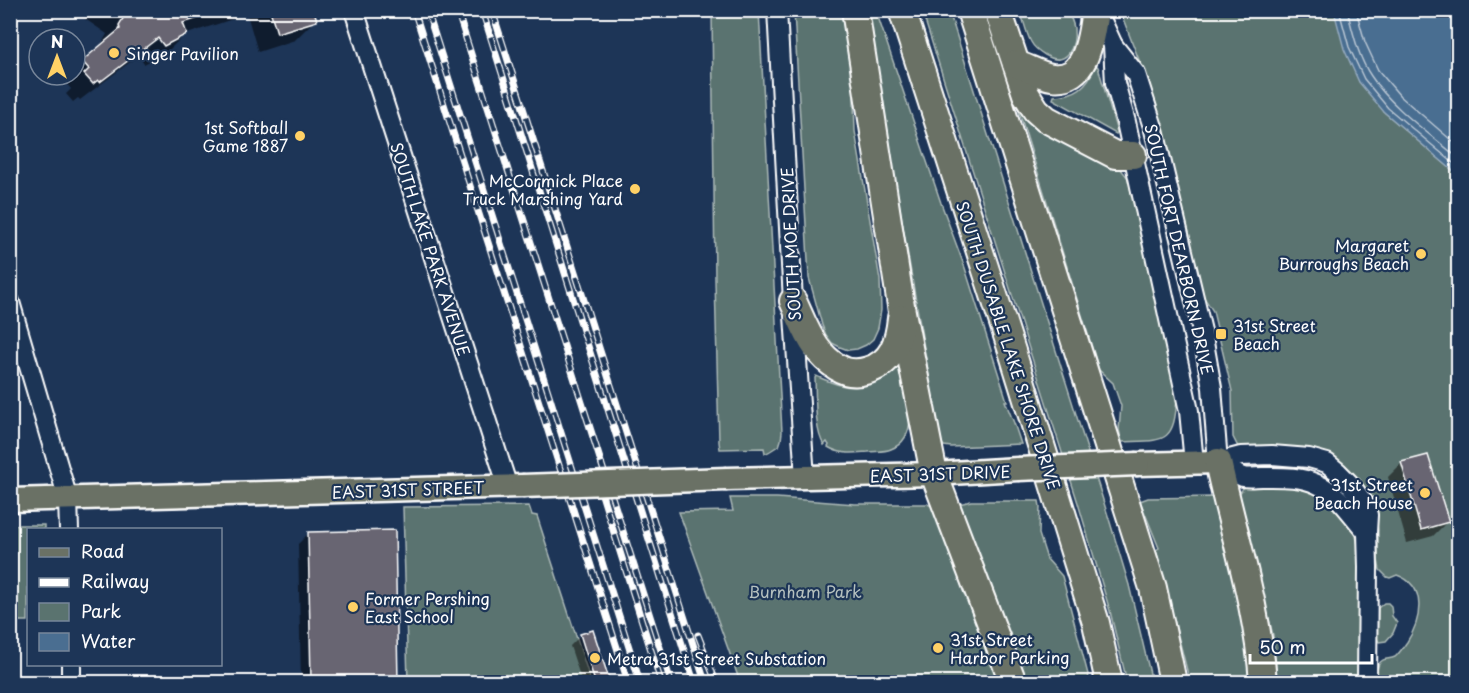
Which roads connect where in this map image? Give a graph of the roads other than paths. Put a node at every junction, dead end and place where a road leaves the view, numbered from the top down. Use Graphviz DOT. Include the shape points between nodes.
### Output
graph roads {
  1 [pos="354,10"];
  2 [pos="777,10"];
  3 [pos="855,10"];
  4 [pos="902,10"];
  5 [pos="970,10"];
  6 [pos="998,10"];
  7 [pos="1096,10"];
  8 [pos="1113,45"];
  9 [pos="1016,64"];
  10 [pos="1133,155"];
  11 [pos="793,301"];
  12 [pos="10,302"];
  13 [pos="902,312"];
  14 [pos="1206,463"];
  15 [pos="934,474"];
  16 [pos="805,478"];
  17 [pos="515,486"];
  18 [pos="68,499"];
  19 [pos="10,500"];
  20 [pos="69,528"];
  21 [pos="71,666"];
  22 [pos="71,682"];
  23 [pos="1013,682"];
  24 [pos="1109,682"];
  25 [pos="1173,682"];
  26 [pos="1263,682"];
  27 [pos="1367,682"];
  1 -- 17 [label="street, SOUTH LAKE PARK AVENUE"];
  2 -- 11 [label="street, SOUTH MOE DRIVE"];
  3 -- 13 [label="highway"];
  4 -- 24 [label="highway, SOUTH DUSABLE LAKE SHORE DRIVE" via="1096,623"];
  5 -- 25 [label="highway" via="1153,588"];
  6 -- 9 [label="highway"];
  7 -- 8 [label="street, SOUTH FORT DEARBORN DRIVE"];
  7 -- 9 [label="highway" via="1088,48 1074,72 1052,77"];
  8 -- 10 [label="street, SOUTH FORT DEARBORN DRIVE" via="1115,83"];
  8 -- 14 [label="street, SOUTH FORT DEARBORN DRIVE" via="1136,74 1154,130 1202,331 1212,388"];
  9 -- 10 [label="highway" via="1026,94 1046,119 1115,155"];
  10 -- 14 [label="street, SOUTH FORT DEARBORN DRIVE" via="1190,411"];
  11 -- 13 [label="highway" via="826,359 838,368 854,372 872,370 884,363 899,333"];
  11 -- 16 [label="street, SOUTH MOE DRIVE"];
  12 -- 18 [label="street"];
  13 -- 15 [label="highway"];
  14 -- 15 [label="main road, EAST 31ST DRIVE, bridge"];
  14 -- 26 [label="highway" via="1252,604"];
  14 -- 27 [label="street" via="1241,456 1309,458 1327,464 1350,484 1368,515"];
  15 -- 16 [label="main road, EAST 31ST DRIVE"];
  15 -- 23 [label="highway"];
  16 -- 17 [label="main road, EAST 31ST STREET, bridge"];
  17 -- 18 [label="main road, EAST 31ST STREET"];
  18 -- 19 [label="main road, EAST 31ST STREET"];
  18 -- 20 [label="street"];
  21 -- 22 [label="street"];
}
